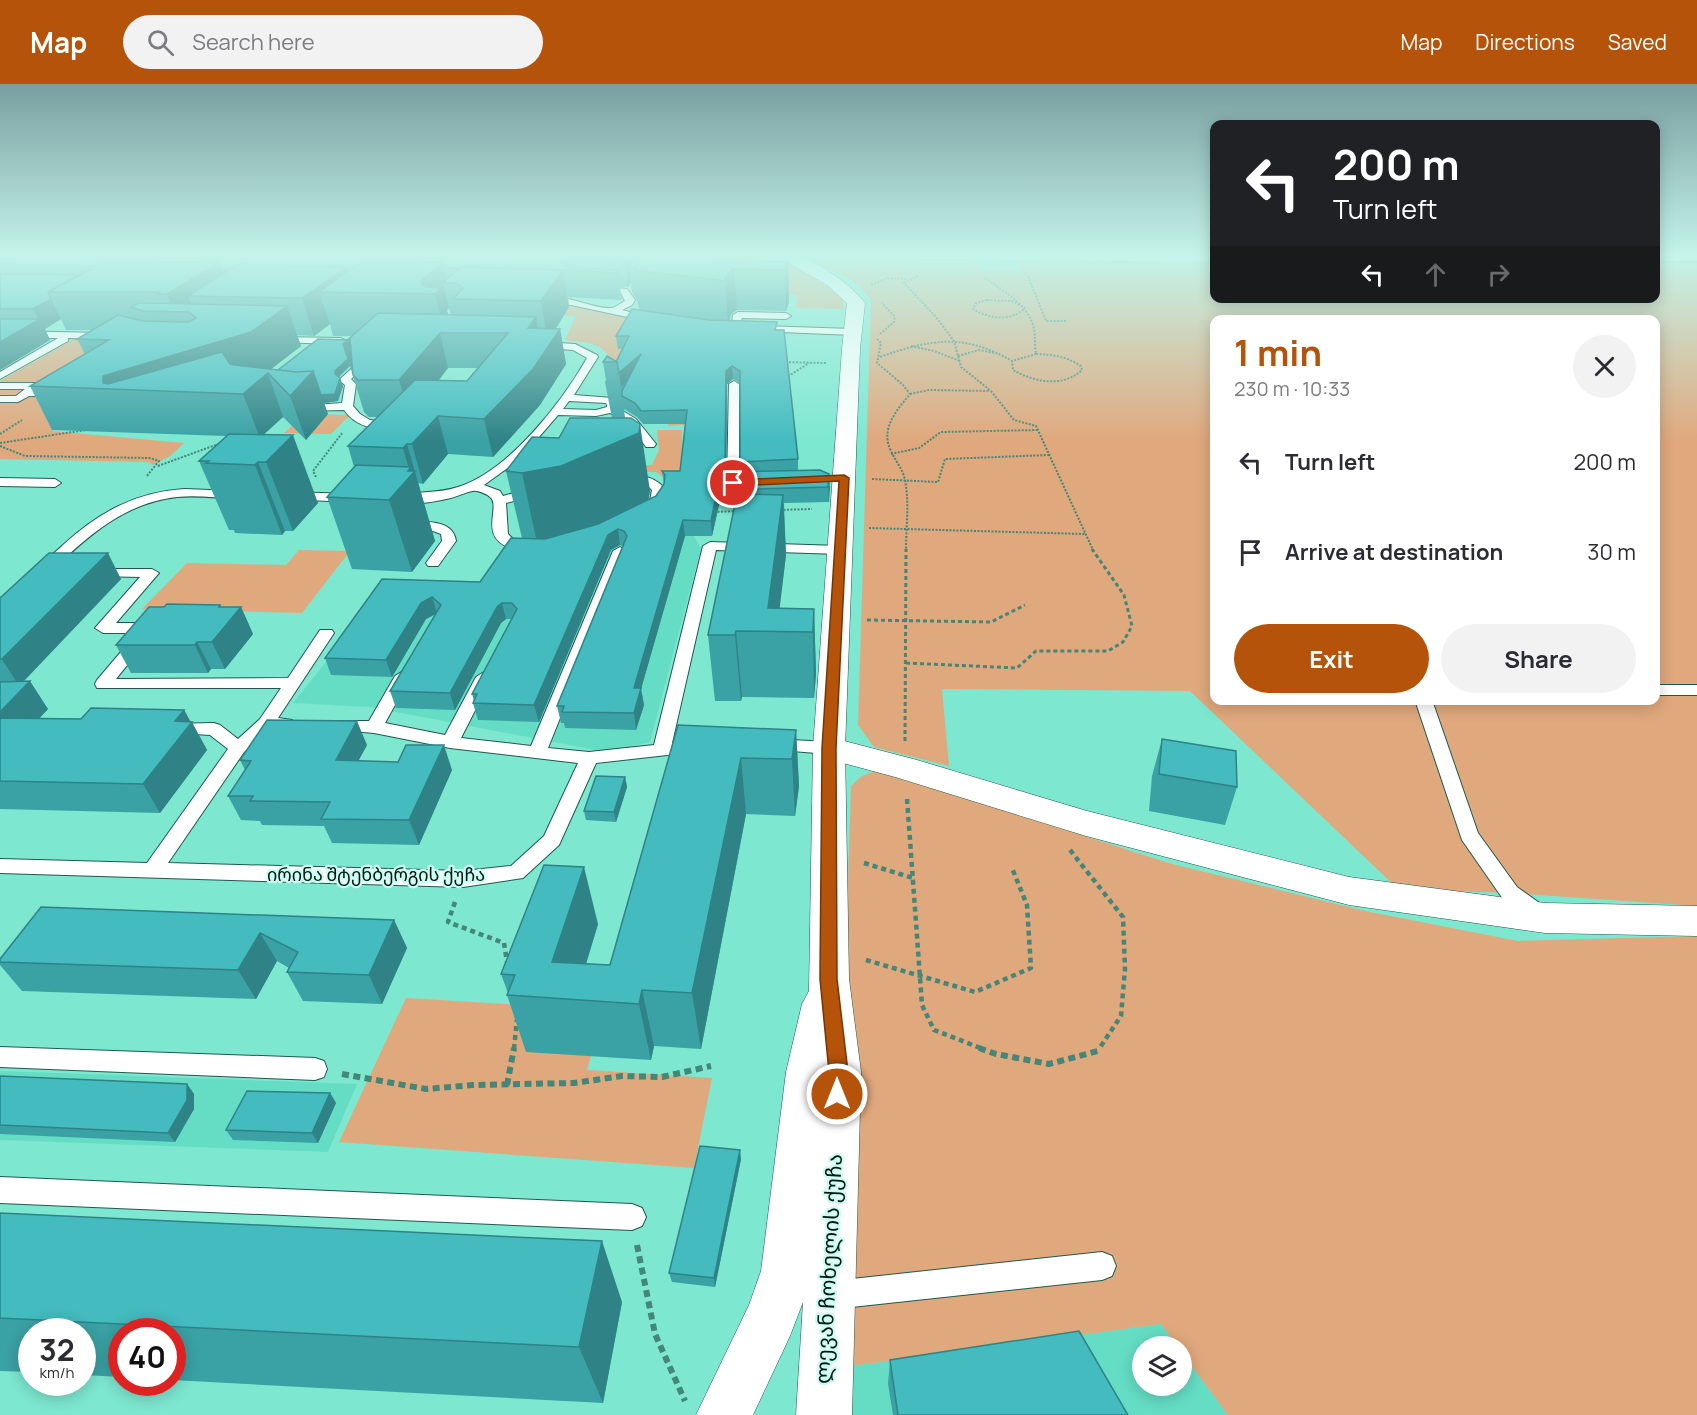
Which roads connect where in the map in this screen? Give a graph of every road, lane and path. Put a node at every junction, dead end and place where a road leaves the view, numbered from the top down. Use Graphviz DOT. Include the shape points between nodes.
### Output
graph roads {
  1 [pos="640,316"];
  2 [pos="738,316"];
  3 [pos="855,316"];
  4 [pos="894,316"];
  5 [pos="935,316"];
  6 [pos="1029,316"];
  7 [pos="1044,316"];
  8 [pos="660,320"];
  9 [pos="1066,321"];
  10 [pos="66,324"];
  11 [pos="722,328"];
  12 [pos="734,328"];
  13 [pos="853,332"];
  14 [pos="0,334"];
  15 [pos="47,335"];
  16 [pos="114,336"];
  17 [pos="325,337"];
  18 [pos="64,339"];
  19 [pos="264,339"];
  20 [pos="953,340"];
  21 [pos="353,341"];
  22 [pos="527,345"];
  23 [pos="911,346"];
  24 [pos="378,349"];
  25 [pos="307,351"];
  26 [pos="1036,354"];
  27 [pos="1004,355"];
  28 [pos="958,356"];
  29 [pos="879,357"];
  30 [pos="960,361"];
  31 [pos="1012,361"];
  32 [pos="774,362"];
  33 [pos="810,363"];
  34 [pos="850,364"];
  35 [pos="0,376"];
  36 [pos="734,384"];
  37 [pos="0,386"];
  38 [pos="991,391"];
  39 [pos="67,392"];
  40 [pos="27,393"];
  41 [pos="910,394"];
  42 [pos="568,398"];
  43 [pos="0,399"];
  44 [pos="347,406"];
  45 [pos="287,407"];
  46 [pos="612,409"];
  47 [pos="555,412"];
  48 [pos="354,417"];
  49 [pos="408,427"];
  50 [pos="96,429"];
  51 [pos="1038,430"];
  52 [pos="222,443"];
  53 [pos="0,444"];
  54 [pos="650,444"];
  55 [pos="891,454"];
  56 [pos="1049,455"];
  57 [pos="157,466"];
  58 [pos="612,477"];
  59 [pos="846,479"];
  60 [pos="905,480"];
  61 [pos="0,482"];
  62 [pos="754,482"];
  63 [pos="55,483"];
  64 [pos="475,486"];
  65 [pos="553,486"];
  66 [pos="246,495"];
  67 [pos="280,496"];
  68 [pos="313,497"];
  69 [pos="366,498"];
  70 [pos="388,499"];
  71 [pos="500,501"];
  72 [pos="125,505"];
  73 [pos="812,509"];
  74 [pos="778,510"];
  75 [pos="743,511"];
  76 [pos="709,512"];
  77 [pos="637,514"];
  78 [pos="388,524"];
  79 [pos="906,529"];
  80 [pos="1085,534"];
  81 [pos="841,538"];
  82 [pos="541,548"];
  83 [pos="620,551"];
  84 [pos="433,563"];
  85 [pos="1025,605"];
  86 [pos="836,620"];
  87 [pos="906,621"];
  88 [pos="326,633"];
  89 [pos="412,660"];
  90 [pos="491,663"];
  91 [pos="906,663"];
  92 [pos="293,683"];
  93 [pos="1660,690"];
  94 [pos="1697,690"];
  95 [pos="1425,705"];
  96 [pos="266,723"];
  97 [pos="299,724"];
  98 [pos="320,725"];
  99 [pos="374,727"];
  100 [pos="157,728"];
  101 [pos="450,742"];
  102 [pos="716,743"];
  103 [pos="752,745"];
  104 [pos="238,748"];
  105 [pos="829,748"];
  106 [pos="662,751"];
  107 [pos="537,753"];
  108 [pos="589,758"];
  109 [pos="905,768"];
  110 [pos="1086,823"];
  111 [pos="863,863"];
  112 [pos="0,866"];
  113 [pos="1012,868"];
  114 [pos="152,871"];
  115 [pos="913,878"];
  116 [pos="463,879"];
  117 [pos="1545,918"];
  118 [pos="1697,921"];
  119 [pos="508,966"];
  120 [pos="845,969"];
  121 [pos="920,976"];
  122 [pos="517,1015"];
  123 [pos="0,1057"];
  124 [pos="711,1066"];
  125 [pos="315,1069"];
  126 [pos="507,1085"];
  127 [pos="0,1190"];
  128 [pos="632,1217"];
  129 [pos="1102,1266"];
  130 [pos="828,1295"];
  131 [pos="705,1410"];
  132 [pos="824,1415"];
  1 -- 8 [label="lane"];
  2 -- 12 [label="lane"];
  3 -- 13 [label="street, ლევან ჩოხელის ქუჩა"];
  4 -- 29 [label="path" via="894,322 876,337 881,343"];
  5 -- 20 [label="path"];
  6 -- 26 [label="path"];
  7 -- 9 [label="path" via="1046,321"];
  10 -- 15 [label="lane"];
  11 -- 12 [label="lane"];
  12 -- 13 [label="lane"];
  13 -- 34 [label="street, ლევან ჩოხელის ქუჩა"];
  14 -- 15 [label="lane"];
  15 -- 16 [label="lane"];
  17 -- 19 [label="lane"];
  17 -- 21 [label="lane"];
  17 -- 25 [label="lane"];
  18 -- 35 [label="lane"];
  20 -- 23 [label="path"];
  20 -- 27 [label="path" via="974,342"];
  20 -- 28 [label="path"];
  22 -- 42 [label="lane" via="567,346 586,350 593,357"];
  23 -- 29 [label="path"];
  23 -- 30 [label="path"];
  24 -- 44 [label="lane" via="344,380 351,384"];
  26 -- 31 [label="path"];
  26 -- 31 [label="path" via="1068,358 1082,370 1063,380 1040,380 1013,370"];
  27 -- 28 [label="path" via="978,350"];
  27 -- 31 [label="path"];
  28 -- 30 [label="path"];
  29 -- 41 [label="path" via="877,363"];
  30 -- 38 [label="path" via="961,367"];
  32 -- 33 [label="path"];
  33 -- 34 [label="path"];
  33 -- 36 [label="path" via="792,374"];
  34 -- 59 [label="street, ლევან ჩოხელის ქუჩა"];
  36 -- 62 [label="lane" via="733,483"];
  37 -- 40 [label="lane" via="37,386"];
  38 -- 41 [label="path" via="929,390"];
  38 -- 51 [label="path" via="1014,420"];
  39 -- 40 [label="lane"];
  40 -- 43 [label="lane" via="18,399"];
  41 -- 55 [label="path" via="888,429"];
  42 -- 46 [label="lane" via="609,400"];
  42 -- 47 [label="lane"];
  44 -- 45 [label="lane" via="311,410"];
  44 -- 48 [label="lane"];
  46 -- 47 [label="lane" via="596,413"];
  46 -- 54 [label="lane" via="632,421"];
  47 -- 64 [label="lane" via="523,450 493,477"];
  48 -- 49 [label="lane" via="376,425"];
  48 -- 68 [label="path" via="314,471 322,486"];
  50 -- 53 [label="path"];
  51 -- 55 [label="path" via="941,432 920,448"];
  51 -- 56 [label="path"];
  52 -- 57 [label="path"];
  53 -- 57 [label="path" via="25,456 150,458 159,461"];
  55 -- 60 [label="path"];
  56 -- 60 [label="path" via="945,459 938,482"];
  56 -- 80 [label="path"];
  57 -- 72 [label="path" via="126,495"];
  58 -- 77 [label="lane" via="644,479 659,489 656,503"];
  59 -- 60 [label="path"];
  59 -- 81 [label="street, ლევან ჩოხელის ქუჩა"];
  60 -- 79 [label="path"];
  61 -- 63 [label="lane"];
  64 -- 70 [label="lane" via="421,499"];
  64 -- 71 [label="lane" via="495,494"];
  65 -- 71 [label="lane"];
  66 -- 72 [label="lane" via="178,493"];
  67 -- 68 [label="lane"];
  68 -- 69 [label="lane"];
  71 -- 82 [label="lane" via="498,531 502,538 520,547"];
  72 -- 92 [label="lane" via="97,522 38,575 152,573 103,628 149,628 103,684"];
  73 -- 74 [label="path"];
  75 -- 76 [label="path"];
  78 -- 84 [label="lane" via="448,532 449,541"];
  79 -- 80 [label="path"];
  79 -- 81 [label="path"];
  79 -- 87 [label="path"];
  80 -- 91 [label="path" via="1124,595 1132,626 1123,642 1108,651 1036,651 1017,668"];
  81 -- 86 [label="street, ლევან ჩოხელის ქუჩა"];
  81 -- 106 [label="lane" via="710,546"];
  83 -- 107 [label="lane"];
  85 -- 87 [label="path" via="991,622"];
  86 -- 87 [label="path"];
  86 -- 105 [label="street, ლევან ჩოხელის ქუჩა"];
  87 -- 91 [label="path"];
  88 -- 92 [label="lane"];
  89 -- 99 [label="lane"];
  90 -- 101 [label="lane"];
  91 -- 109 [label="path"];
  92 -- 96 [label="lane"];
  93 -- 94 [label="lane"];
  95 -- 117 [label="lane" via="1469,835 1510,893"];
  96 -- 97 [label="lane"];
  96 -- 104 [label="lane"];
  98 -- 99 [label="lane"];
  99 -- 101 [label="lane"];
  100 -- 104 [label="lane" via="214,729"];
  101 -- 107 [label="lane"];
  102 -- 106 [label="lane"];
  103 -- 105 [label="lane"];
  104 -- 114 [label="lane"];
  105 -- 109 [label="street"];
  105 -- 120 [label="street, ლევან ჩოხელის ქუჩა"];
  106 -- 108 [label="lane"];
  107 -- 108 [label="lane"];
  108 -- 116 [label="lane, ირინა შტენბერგის ქუჩა" via="552,840 516,873"];
  109 -- 110 [label="street"];
  109 -- 115 [label="path"];
  110 -- 117 [label="street" via="1348,891"];
  110 -- 121 [label="path" via="1072,832 1067,846 1123,917 1125,969 1121,1016 1098,1051 1049,1064 996,1054 934,1030 922,1005"];
  111 -- 115 [label="path"];
  112 -- 114 [label="lane, ირინა შტენბერგის ქუჩა"];
  113 -- 121 [label="path" via="1027,905 1031,968 975,992"];
  114 -- 116 [label="lane, ირინა შტენბერგის ქუჩა"];
  115 -- 121 [label="path"];
  116 -- 119 [label="path" via="448,922 504,943"];
  117 -- 118 [label="street"];
  120 -- 121 [label="path"];
  120 -- 130 [label="street, ლევან ჩოხელის ქუჩა"];
  120 -- 131 [label="street, ლევან ჩოხელის ქუჩა" via="807,1072 787,1271 771,1317"];
  122 -- 126 [label="path"];
  123 -- 125 [label="lane"];
  124 -- 126 [label="path" via="662,1077 622,1076 574,1083"];
  125 -- 126 [label="path" via="426,1089"];
  127 -- 128 [label="lane"];
  128 -- 131 [label="path" via="655,1334"];
  129 -- 130 [label="lane"];
  130 -- 132 [label="street, ლევან ჩოხელის ქუჩა"];
}
